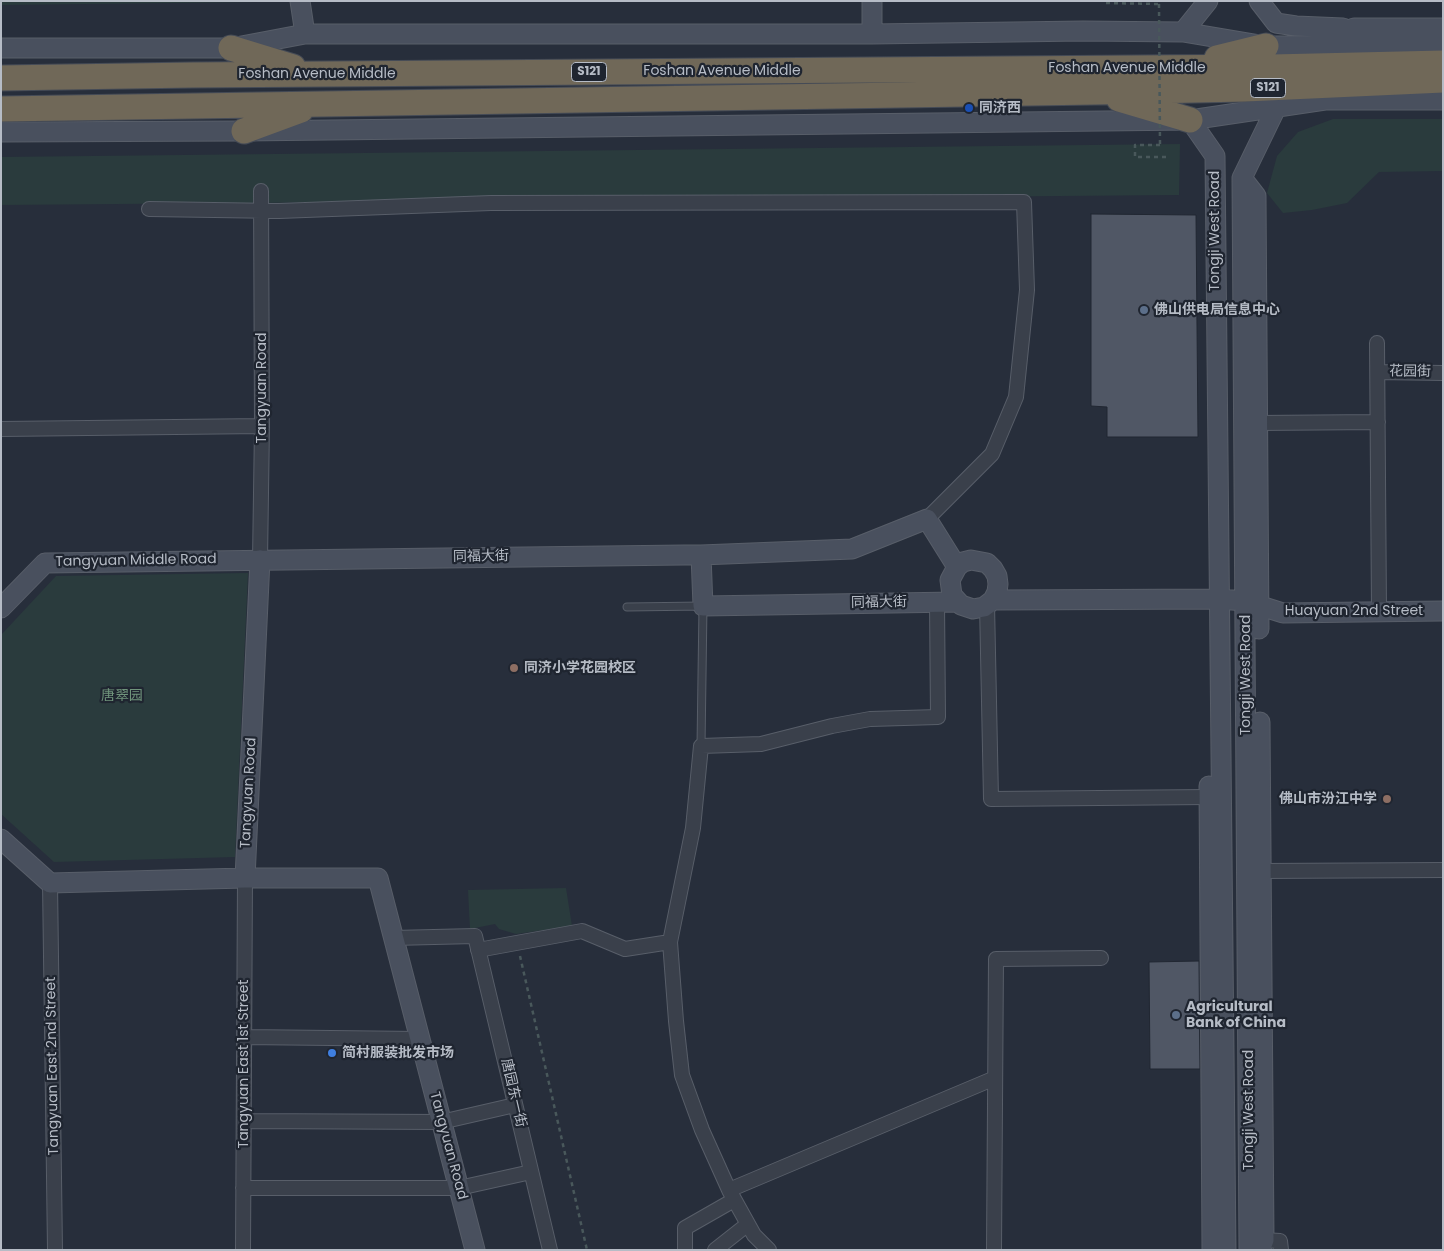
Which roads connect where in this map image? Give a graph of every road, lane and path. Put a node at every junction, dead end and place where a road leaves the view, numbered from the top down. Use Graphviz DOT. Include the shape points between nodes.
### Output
graph roads {
  1 [pos="300,1"];
  2 [pos="872,1"];
  3 [pos="1208,1"];
  4 [pos="1259,1"];
  5 [pos="1106,3"];
  6 [pos="1354,28"];
  7 [pos="1183,32"];
  8 [pos="305,34"];
  9 [pos="872,34"];
  10 [pos="1266,46"];
  11 [pos="1303,46"];
  12 [pos="1,48"];
  13 [pos="231,48"];
  14 [pos="1176,68"];
  15 [pos="1441,72"];
  16 [pos="316,74"];
  17 [pos="1,78"];
  18 [pos="1095,92"];
  19 [pos="318,104"];
  20 [pos="1276,108"];
  21 [pos="1,109"];
  22 [pos="1190,120"];
  23 [pos="244,131"];
  24 [pos="1,132"];
  25 [pos="1168,157"];
  26 [pos="1215,172"];
  27 [pos="1242,178"];
  28 [pos="261,191"];
  29 [pos="149,209"];
  30 [pos="261,211"];
  31 [pos="1206,342"];
  32 [pos="1377,343"];
  33 [pos="1216,366"];
  34 [pos="1378,372"];
  35 [pos="1443,372"];
  36 [pos="1206,390"];
  37 [pos="1378,422"];
  38 [pos="1257,423"];
  39 [pos="262,426"];
  40 [pos="1,429"];
  41 [pos="927,519"];
  42 [pos="701,556"];
  43 [pos="260,560"];
  44 [pos="957,567"];
  45 [pos="1213,599"];
  46 [pos="4,600"];
  47 [pos="937,602"];
  48 [pos="956,602"];
  49 [pos="990,602"];
  50 [pos="1252,602"];
  51 [pos="703,606"];
  52 [pos="627,607"];
  53 [pos="1379,611"];
  54 [pos="1443,611"];
  55 [pos="701,746"];
  56 [pos="1209,797"];
  57 [pos="1,839"];
  58 [pos="1443,870"];
  59 [pos="1261,871"];
  60 [pos="244,878"];
  61 [pos="50,882"];
  62 [pos="393,938"];
  63 [pos="517,942"];
  64 [pos="670,942"];
  65 [pos="477,943"];
  66 [pos="1101,958"];
  67 [pos="1248,960"];
  68 [pos="1262,1002"];
  69 [pos="244,1037"];
  70 [pos="419,1038"];
  71 [pos="1248,1038"];
  72 [pos="995,1078"];
  73 [pos="516,1105"];
  74 [pos="244,1121"];
  75 [pos="441,1122"];
  76 [pos="531,1172"];
  77 [pos="243,1188"];
  78 [pos="459,1188"];
  79 [pos="731,1195"];
  80 [pos="748,1224"];
  81 [pos="1257,1246"];
  82 [pos="55,1250"];
  83 [pos="243,1250"];
  84 [pos="475,1250"];
  85 [pos="550,1250"];
  86 [pos="587,1250"];
  87 [pos="685,1250"];
  88 [pos="715,1250"];
  89 [pos="769,1250"];
  90 [pos="994,1250"];
  91 [pos="1212,1250"];
  92 [pos="1226,1250"];
  93 [pos="1281,1250"];
  1 -- 8 [label="main road"];
  2 -- 9 [label="main road"];
  3 -- 7 [label="main road"];
  4 -- 6 [label="main road" via="1276,23"];
  5 -- 25 [label="path, bridge" via="1159,4 1160,145 1135,145 1136,157"];
  6 -- 11 [label="main road"];
  6 -- 15 [label="main road"];
  7 -- 9 [label="main road"];
  7 -- 10 [label="main road"];
  8 -- 9 [label="main road"];
  8 -- 13 [label="main road"];
  10 -- 11 [label="main road"];
  10 -- 14 [label="highway"];
  11 -- 15 [label="main road"];
  12 -- 13 [label="main road"];
  13 -- 16 [label="highway"];
  14 -- 15 [label="highway, Foshan Avenue Middle / S121"];
  14 -- 16 [label="highway, Foshan Avenue Middle / S121"];
  15 -- 18 [label="highway, Foshan Avenue Middle / S121" via="1245,89"];
  15 -- 20 [label="main road" via="1400,100 1325,100"];
  16 -- 17 [label="highway, Foshan Avenue Middle / S121"];
  18 -- 19 [label="highway, Foshan Avenue Middle / S121"];
  18 -- 22 [label="highway"];
  19 -- 21 [label="highway, Foshan Avenue Middle / S121"];
  19 -- 23 [label="highway"];
  20 -- 22 [label="main road"];
  20 -- 27 [label="main road, Tongji West Road"];
  22 -- 23 [label="main road"];
  22 -- 26 [label="main road, Tongji West Road" via="1215,156"];
  23 -- 24 [label="main road"];
  26 -- 31 [label="main road" via="1205,192"];
  26 -- 33 [label="main road, Tongji West Road"];
  27 -- 38 [label="main road" via="1256,196"];
  27 -- 50 [label="main road, Tongji West Road"];
  28 -- 30 [label="street, Tangyuan Road"];
  29 -- 30 [label="street"];
  30 -- 39 [label="street, Tangyuan Road"];
  30 -- 41 [label="street" via="491,203 1024,202 1027,290 1016,397 992,454"];
  31 -- 33 [label="main road"];
  31 -- 36 [label="main road"];
  32 -- 34 [label="street"];
  33 -- 36 [label="main road"];
  33 -- 45 [label="main road, Tongji West Road"];
  34 -- 35 [label="street, 花园街"];
  34 -- 37 [label="street"];
  36 -- 45 [label="main road"];
  37 -- 38 [label="street"];
  37 -- 53 [label="street"];
  38 -- 50 [label="main road"];
  39 -- 40 [label="street"];
  39 -- 43 [label="street, Tangyuan Road"];
  41 -- 42 [label="main road, 同福大街" via="852,549"];
  41 -- 44 [label="main road"];
  42 -- 43 [label="main road, 同福大街"];
  42 -- 51 [label="main road"];
  43 -- 46 [label="main road, Tangyuan Middle Road" via="46,563"];
  43 -- 60 [label="main road, Tangyuan Road"];
  44 -- 48 [label="main road" via="950,580"];
  44 -- 49 [label="main road" via="963,562 979,560 993,569 998,584"];
  45 -- 49 [label="main road, 同福大街"];
  45 -- 50 [label="main road, Huayuan 2nd Street"];
  45 -- 56 [label="main road"];
  45 -- 92 [label="main road, Tongji West Road"];
  47 -- 48 [label="main road, 同福大街"];
  47 -- 51 [label="main road, 同福大街"];
  47 -- 55 [label="street" via="938,717 870,719 761,744"];
  48 -- 49 [label="main road, 同福大街" via="973,609"];
  49 -- 56 [label="street" via="991,799"];
  50 -- 53 [label="main road, Huayuan 2nd Street" via="1283,613"];
  50 -- 59 [label="main road"];
  50 -- 67 [label="main road, Tongji West Road"];
  51 -- 52 [label="lane"];
  51 -- 55 [label="lane"];
  53 -- 54 [label="main road, Huayuan 2nd Street"];
  55 -- 64 [label="street" via="693,828"];
  56 -- 91 [label="main road"];
  57 -- 61 [label="main road"];
  58 -- 59 [label="street"];
  59 -- 68 [label="main road"];
  60 -- 61 [label="main road"];
  60 -- 62 [label="main road, Tangyuan Road" via="378,878"];
  60 -- 69 [label="street, Tangyuan East 1st Street"];
  61 -- 82 [label="street, Tangyuan East 2nd Street"];
  62 -- 65 [label="street"];
  62 -- 70 [label="main road, Tangyuan Road"];
  63 -- 64 [label="street" via="582,931 625,949"];
  63 -- 65 [label="street"];
  63 -- 86 [label="path"];
  64 -- 79 [label="street" via="682,1075"];
  65 -- 73 [label="street, 唐园东一街"];
  66 -- 72 [label="street" via="996,959"];
  67 -- 68 [label="main road"];
  67 -- 71 [label="main road, Tongji West Road"];
  68 -- 71 [label="main road"];
  68 -- 81 [label="main road"];
  69 -- 70 [label="street"];
  69 -- 74 [label="street, Tangyuan East 1st Street"];
  70 -- 75 [label="main road, Tangyuan Road"];
  71 -- 81 [label="main road, Tongji West Road"];
  72 -- 79 [label="street"];
  72 -- 90 [label="street"];
  73 -- 75 [label="street"];
  73 -- 76 [label="street, 唐园东一街"];
  74 -- 75 [label="street"];
  74 -- 77 [label="street, Tangyuan East 1st Street"];
  75 -- 78 [label="main road, Tangyuan Road"];
  76 -- 78 [label="street"];
  76 -- 85 [label="street, 唐园东一街"];
  77 -- 78 [label="street"];
  77 -- 83 [label="street, Tangyuan East 1st Street"];
  78 -- 84 [label="main road, Tangyuan Road"];
  79 -- 80 [label="street"];
  79 -- 87 [label="street" via="685,1228"];
  80 -- 88 [label="street"];
  80 -- 89 [label="street"];
  81 -- 93 [label="street" via="1280,1241"];
}
